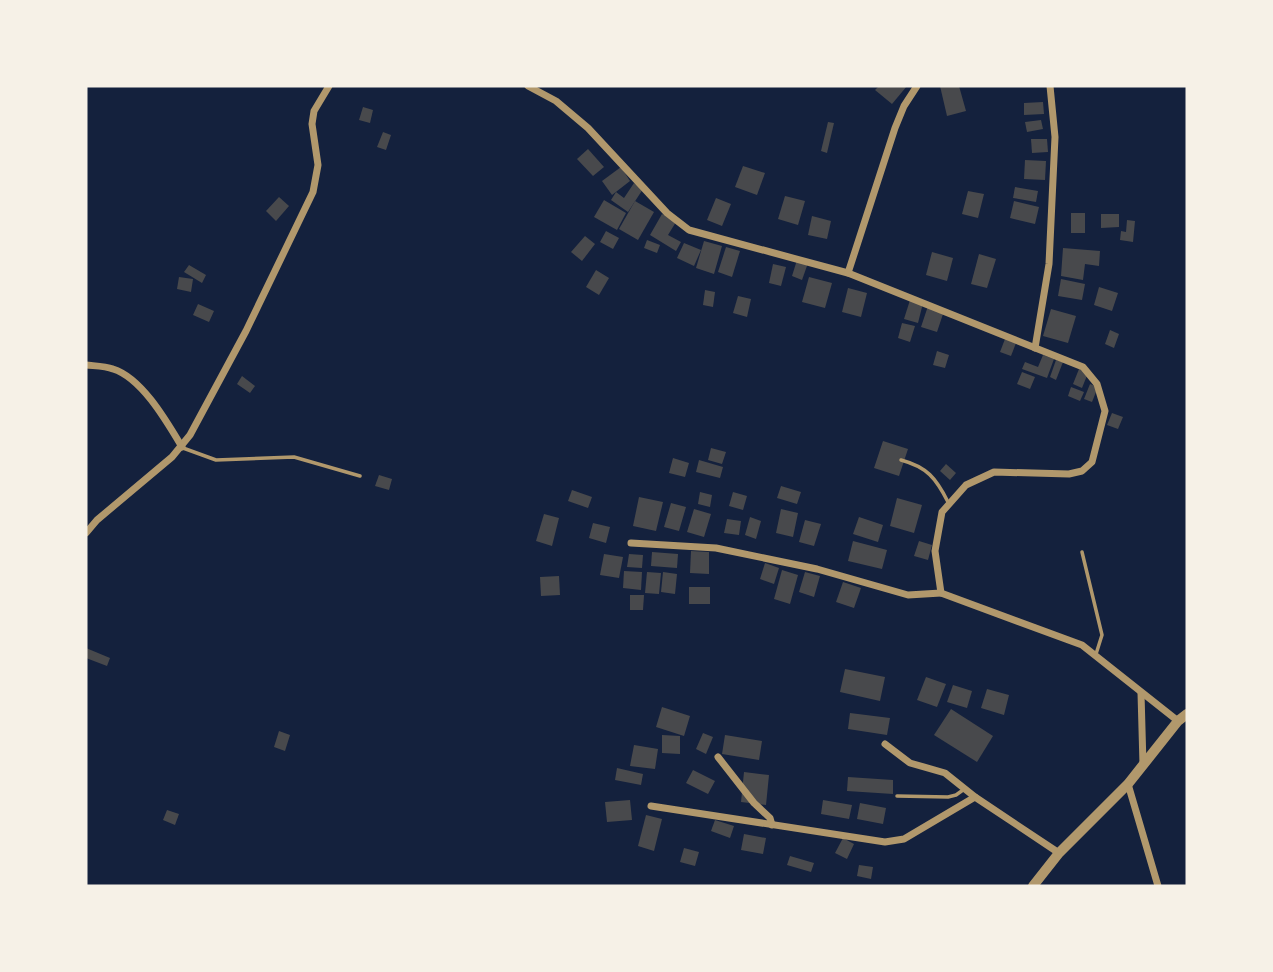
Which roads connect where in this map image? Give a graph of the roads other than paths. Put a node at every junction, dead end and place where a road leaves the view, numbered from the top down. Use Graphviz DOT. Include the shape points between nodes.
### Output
graph roads {
  1 [pos="328,86"];
  2 [pos="528,86"];
  3 [pos="917,86"];
  4 [pos="1049,86"];
  5 [pos="848,273"];
  6 [pos="1035,348"];
  7 [pos="86,365"];
  8 [pos="182,447"];
  9 [pos="901,460"];
  10 [pos="360,476"];
  11 [pos="949,504"];
  12 [pos="86,533"];
  13 [pos="631,544"];
  14 [pos="1082,552"];
  15 [pos="941,593"];
  16 [pos="1096,656"];
  17 [pos="1141,693"];
  18 [pos="1187,714"];
  19 [pos="1178,721"];
  20 [pos="885,744"];
  21 [pos="718,757"];
  22 [pos="1143,765"];
  23 [pos="1128,784"];
  24 [pos="965,789"];
  25 [pos="897,796"];
  26 [pos="975,797"];
  27 [pos="651,806"];
  28 [pos="772,825"];
  29 [pos="1059,853"];
  30 [pos="1033,886"];
  31 [pos="1158,886"];
  1 -- 8 [label="street" via="312,124 318,165 313,192 246,331"];
  2 -- 5 [label="street" via="588,128 667,213 689,230"];
  3 -- 5 [label="street" via="895,128"];
  4 -- 6 [label="street" via="1055,137 1049,264"];
  5 -- 6 [label="street"];
  6 -- 11 [label="street" via="1083,367 1097,384 1105,411 1092,462 1069,474 994,472 965,485"];
  7 -- 8 [label="street" via="129,377"];
  8 -- 10 [label="lane" via="216,460 295,457"];
  8 -- 12 [label="street"];
  9 -- 11 [label="lane" via="923,467"];
  11 -- 15 [label="street" via="942,512 935,551"];
  13 -- 15 [label="street" via="716,548 817,569 908,595"];
  14 -- 16 [label="lane" via="1102,635"];
  15 -- 16 [label="street" via="1082,645"];
  16 -- 17 [label="street"];
  17 -- 19 [label="street"];
  17 -- 22 [label="street"];
  18 -- 19 [label="street"];
  19 -- 22 [label="street"];
  20 -- 24 [label="street" via="910,763 945,773"];
  21 -- 28 [label="street"];
  22 -- 23 [label="street"];
  23 -- 29 [label="street"];
  23 -- 31 [label="street"];
  24 -- 25 [label="lane" via="948,797"];
  24 -- 26 [label="street"];
  26 -- 28 [label="street" via="904,839 886,842"];
  26 -- 29 [label="street"];
  27 -- 28 [label="street"];
  29 -- 30 [label="street"];
}
